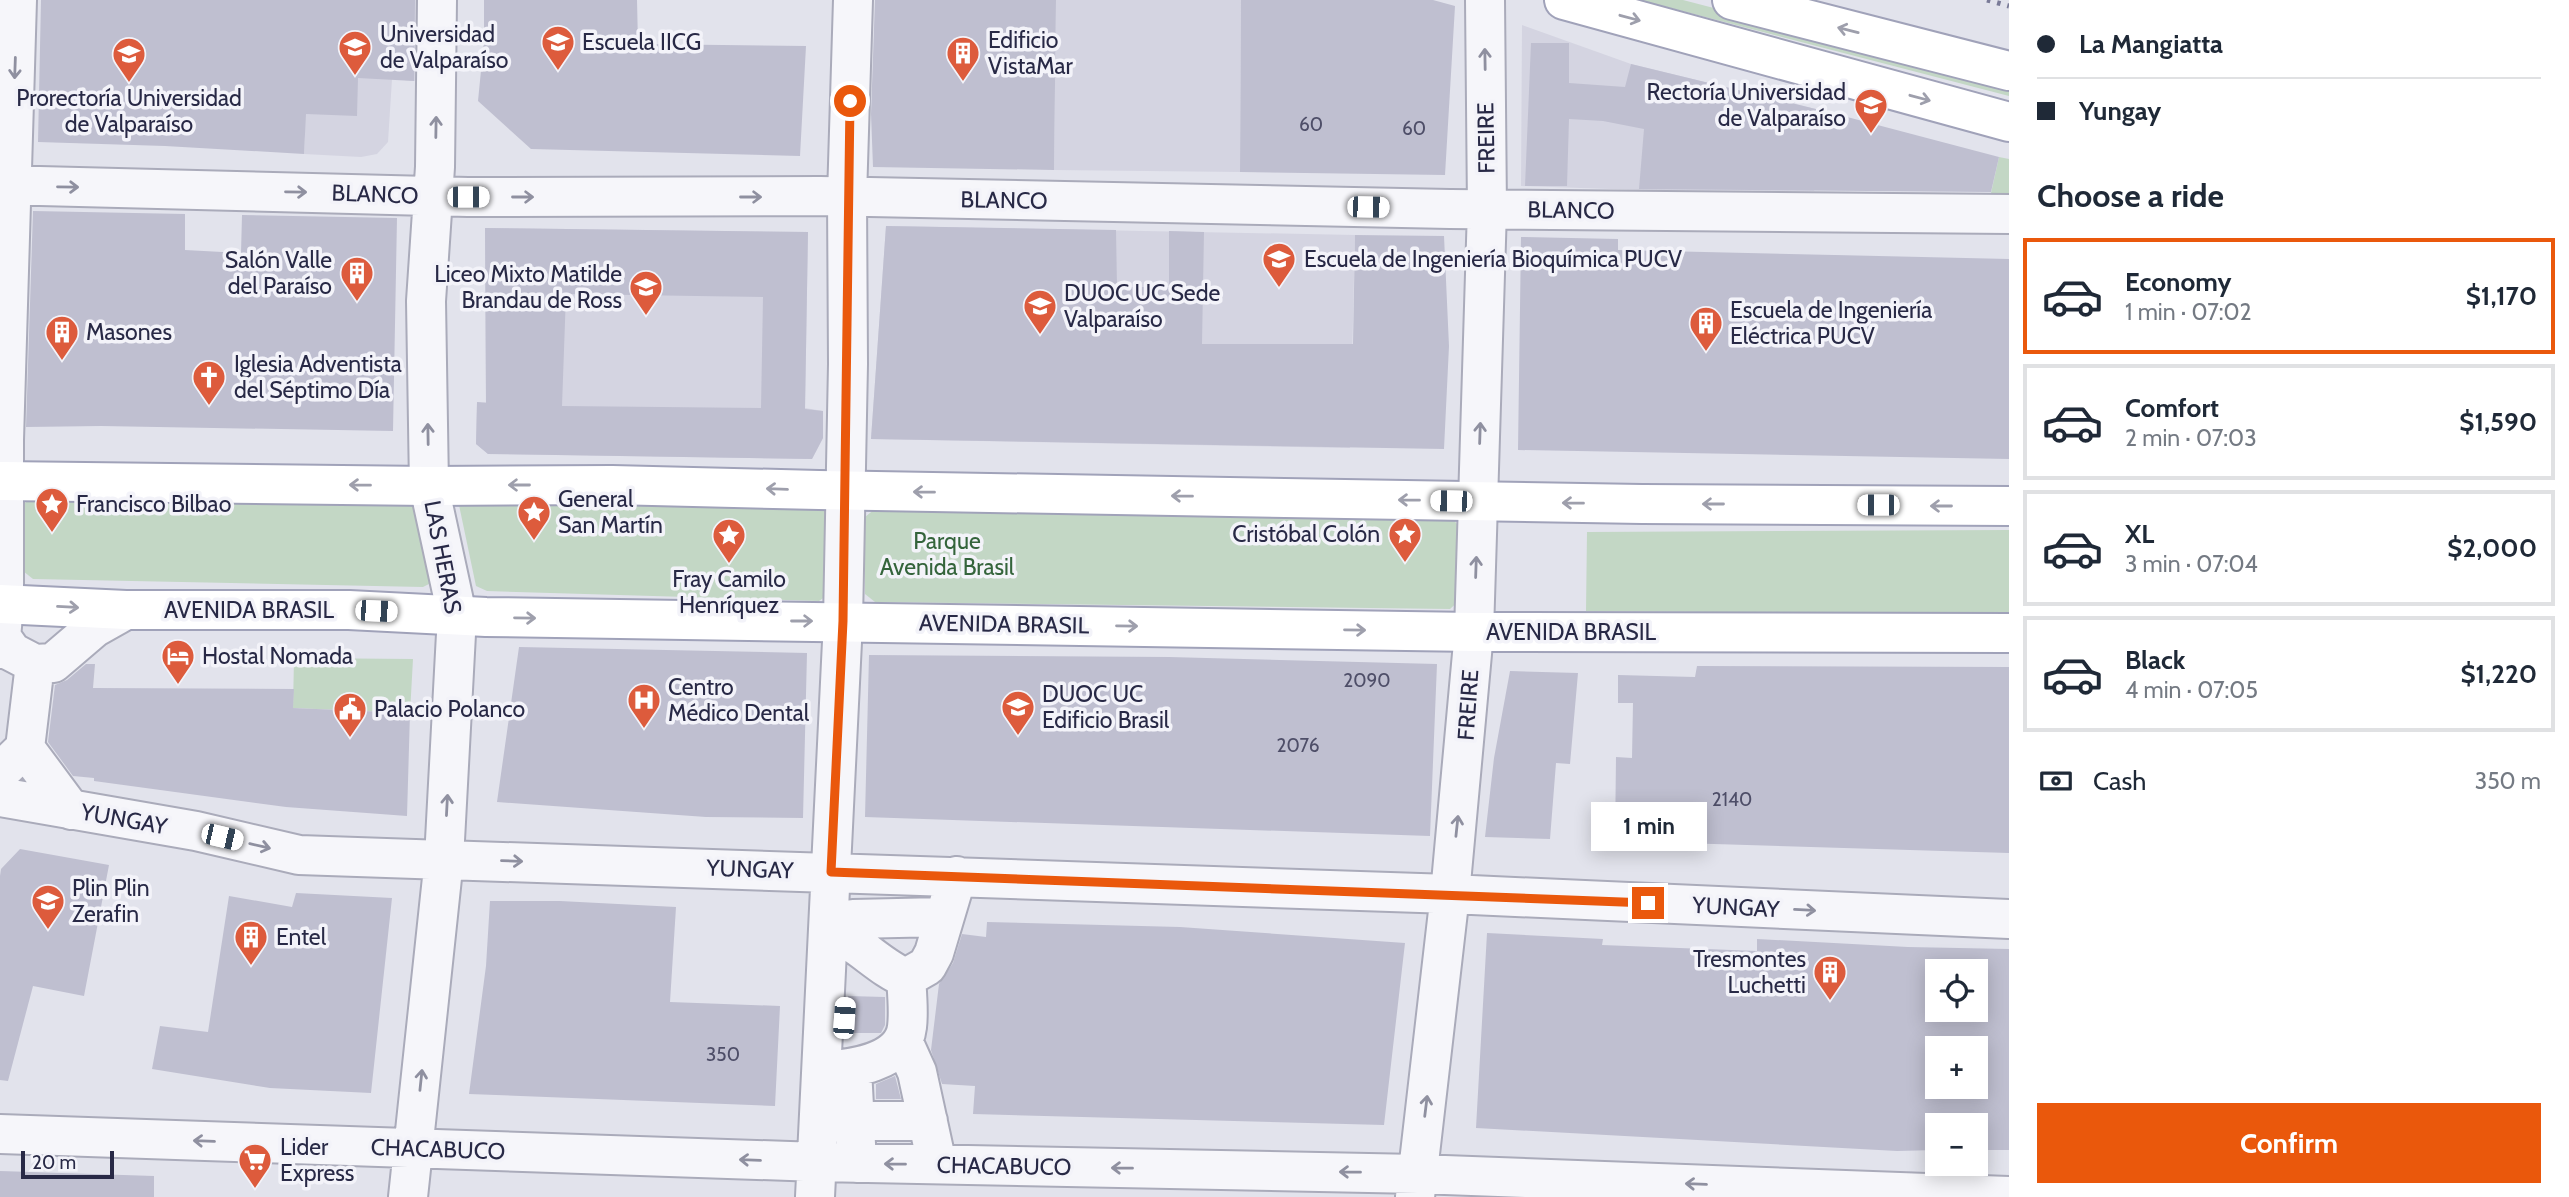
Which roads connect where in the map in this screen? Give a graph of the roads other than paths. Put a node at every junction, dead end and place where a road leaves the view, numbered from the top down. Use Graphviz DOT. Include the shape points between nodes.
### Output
graph roads {
  1 [pos="18,0"];
  2 [pos="437,0"];
  3 [pos="853,0"];
  4 [pos="1485,0"];
  5 [pos="1564,0"];
  6 [pos="1732,0"];
  7 [pos="2009,71"];
  8 [pos="2009,122"];
  9 [pos="6,185"];
  10 [pos="433,195"];
  11 [pos="847,197"];
  12 [pos="1487,209"];
  13 [pos="2009,214"];
  14 [pos="2,482"];
  15 [pos="429,486"];
  16 [pos="845,491"];
  17 [pos="1478,501"];
  18 [pos="2009,506"];
  19 [pos="126,610"];
  20 [pos="457,615"];
  21 [pos="843,621"];
  22 [pos="1,624"];
  23 [pos="1474,632"];
  24 [pos="2009,633"];
  25 [pos="35,664"];
  26 [pos="12,760"];
  27 [pos="0,797"];
  28 [pos="71,810"];
  29 [pos="444,859"];
  30 [pos="844,872"];
  31 [pos="957,876"];
  32 [pos="1450,894"];
  33 [pos="943,917"];
  34 [pos="2009,919"];
  35 [pos="844,930"];
  36 [pos="906,978"];
  37 [pos="903,1041"];
  38 [pos="838,1070"];
  39 [pos="854,1121"];
  40 [pos="928,1121"];
  41 [pos="0,1134"];
  42 [pos="414,1148"];
  43 [pos="857,1163"];
  44 [pos="937,1164"];
  45 [pos="816,1179"];
  46 [pos="1417,1185"];
  47 [pos="1892,1194"];
  48 [pos="2009,1196"];
  49 [pos="408,1197"];
  1 -- 9 [label="street, one-way"];
  10 -- 2 [label="street, LAS HERAS, one-way"];
  3 -- 11 [label="street"];
  12 -- 4 [label="street, FREIRE, one-way"];
  5 -- 8 [label="main road, one-way"];
  7 -- 6 [label="main road, one-way"];
  9 -- 10 [label="street, BLANCO, one-way"];
  9 -- 14 [label="street"];
  10 -- 11 [label="street, BLANCO, one-way"];
  15 -- 10 [label="street, LAS HERAS, one-way" via="426,302"];
  11 -- 12 [label="street, BLANCO"];
  11 -- 16 [label="street"];
  12 -- 13 [label="street, BLANCO"];
  17 -- 12 [label="street, FREIRE, one-way"];
  15 -- 14 [label="main road, one-way"];
  14 -- 22 [label="street"];
  16 -- 15 [label="main road, one-way"];
  15 -- 20 [label="street, LAS HERAS"];
  17 -- 16 [label="main road, one-way"];
  16 -- 21 [label="street"];
  18 -- 17 [label="main road, one-way"];
  23 -- 17 [label="street, FREIRE, one-way"];
  19 -- 20 [label="main road, AVENIDA BRASIL"];
  22 -- 19 [label="main road, AVENIDA BRASIL, one-way"];
  19 -- 25 [label="street" via="94,628 53,663"];
  20 -- 21 [label="main road, AVENIDA BRASIL, one-way"];
  29 -- 20 [label="street, LAS HERAS, one-way"];
  21 -- 23 [label="main road, AVENIDA BRASIL, one-way"];
  21 -- 30 [label="street"];
  22 -- 25 [label="street" via="12,652"];
  23 -- 24 [label="main road, AVENIDA BRASIL"];
  32 -- 23 [label="street, FREIRE, one-way"];
  25 -- 26 [label="street"];
  26 -- 28 [label="street"];
  27 -- 28 [label="street, YUNGAY"];
  28 -- 29 [label="street, YUNGAY, one-way" via="196,831 299,856"];
  29 -- 30 [label="street, YUNGAY, one-way"];
  42 -- 29 [label="street, LAS HERAS, one-way"];
  30 -- 31 [label="street, YUNGAY"];
  30 -- 35 [label="street"];
  31 -- 32 [label="street, YUNGAY"];
  31 -- 33 [label="street"];
  32 -- 34 [label="street, YUNGAY, one-way"];
  46 -- 32 [label="street, FREIRE, one-way"];
  33 -- 35 [label="street"];
  33 -- 36 [label="street" via="927,966"];
  35 -- 36 [label="street" via="891,972"];
  35 -- 38 [label="street"];
  36 -- 37 [label="street"];
  37 -- 38 [label="street" via="880,1060"];
  37 -- 40 [label="street" via="917,1072"];
  38 -- 39 [label="street"];
  38 -- 45 [label="street"];
  39 -- 40 [label="street"];
  39 -- 43 [label="street"];
  40 -- 44 [label="street"];
  42 -- 41 [label="street, CHACABUCO, one-way"];
  45 -- 42 [label="street, CHACABUCO, one-way"];
  42 -- 49 [label="street, LAS HERAS"];
  44 -- 43 [label="street, CHACABUCO, one-way"];
  43 -- 45 [label="street, CHACABUCO"];
  46 -- 44 [label="street, CHACABUCO, one-way"];
  47 -- 46 [label="street, CHACABUCO, one-way"];
  47 -- 48 [label="street, CHACABUCO"];
}
